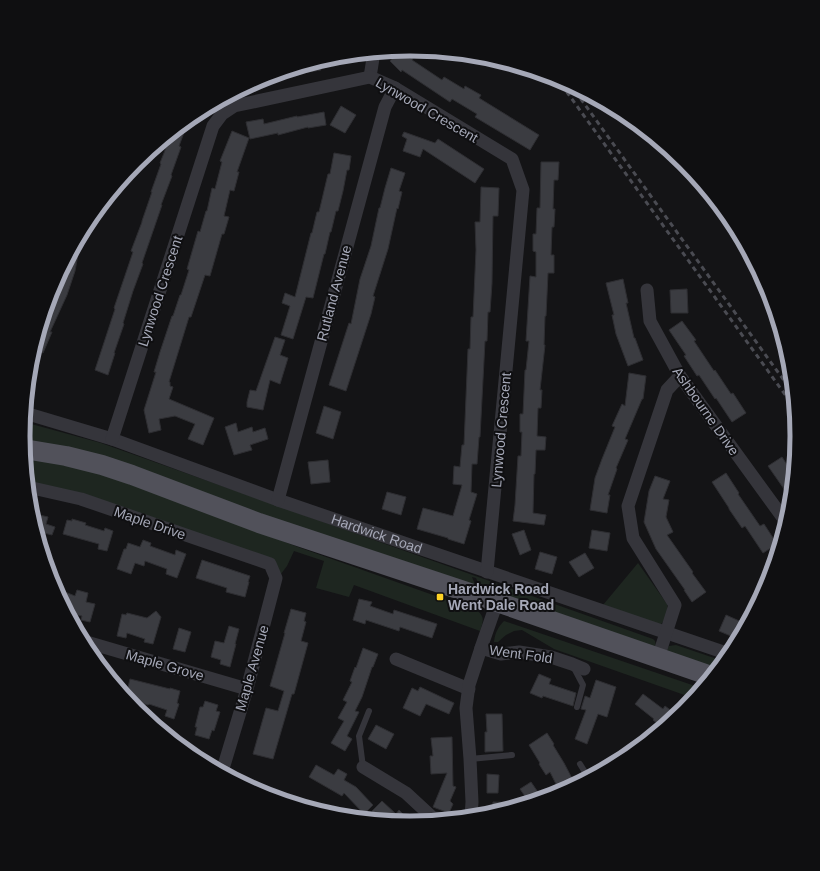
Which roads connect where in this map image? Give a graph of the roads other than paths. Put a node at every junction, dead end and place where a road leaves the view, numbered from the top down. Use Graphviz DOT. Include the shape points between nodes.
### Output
graph roads {
  1 [pos="373,57"];
  2 [pos="370,77"];
  3 [pos="395,88"];
  4 [pos="647,290"];
  5 [pos="680,376"];
  6 [pos="31,415"];
  7 [pos="112,439"];
  8 [pos="31,449"];
  9 [pos="33,487"];
  10 [pos="278,500"];
  11 [pos="782,516"];
  12 [pos="270,564"];
  13 [pos="487,572"];
  14 [pos="497,602"];
  15 [pos="667,632"];
  16 [pos="92,644"];
  17 [pos="481,648"];
  18 [pos="722,652"];
  19 [pos="658,658"];
  20 [pos="396,659"];
  21 [pos="572,664"];
  22 [pos="584,669"];
  23 [pos="705,674"];
  24 [pos="247,689"];
  25 [pos="469,689"];
  26 [pos="577,707"];
  27 [pos="369,711"];
  28 [pos="512,755"];
  29 [pos="470,759"];
  30 [pos="580,764"];
  31 [pos="224,767"];
  32 [pos="363,767"];
  33 [pos="585,772"];
  34 [pos="471,810"];
  35 [pos="430,815"];
  1 -- 2 [label="street"];
  2 -- 3 [label="street, Lynwood Crescent"];
  2 -- 7 [label="street, Lynwood Crescent" via="234,106 222,114 213,126"];
  3 -- 10 [label="street, Rutland Avenue" via="385,107"];
  3 -- 13 [label="street, Lynwood Crescent" via="512,159 523,190"];
  4 -- 5 [label="street, Ashbourne Drive" via="650,321"];
  5 -- 11 [label="street, Ashbourne Drive"];
  5 -- 15 [label="street" via="667,390 628,506 633,538 675,605"];
  6 -- 7 [label="street, Hardwick Road"];
  7 -- 10 [label="street, Hardwick Road"];
  8 -- 14 [label="main road, Hardwick Road" via="66,456 132,475 259,523"];
  9 -- 12 [label="street, Maple Drive" via="81,499"];
  10 -- 13 [label="street, Hardwick Road"];
  12 -- 24 [label="street, Maple Avenue" via="276,578"];
  13 -- 15 [label="street, Hardwick Road"];
  14 -- 17 [label="street"];
  14 -- 19 [label="main road, Hardwick Road"];
  15 -- 18 [label="street, Hardwick Road"];
  15 -- 19 [label="street"];
  16 -- 24 [label="street, Maple Grove"];
  17 -- 21 [label="street, Went Fold" via="501,654 518,652 551,657"];
  17 -- 25 [label="street"];
  19 -- 23 [label="main road, Hardwick Road"];
  20 -- 25 [label="street"];
  21 -- 22 [label="street, Went Fold"];
  21 -- 26 [label="lane" via="583,685"];
  24 -- 31 [label="street, Maple Avenue"];
  25 -- 29 [label="street" via="466,708"];
  27 -- 32 [label="lane" via="359,736"];
  28 -- 29 [label="lane"];
  29 -- 34 [label="street"];
  30 -- 33 [label="lane"];
  32 -- 35 [label="street" via="406,793"];
}
